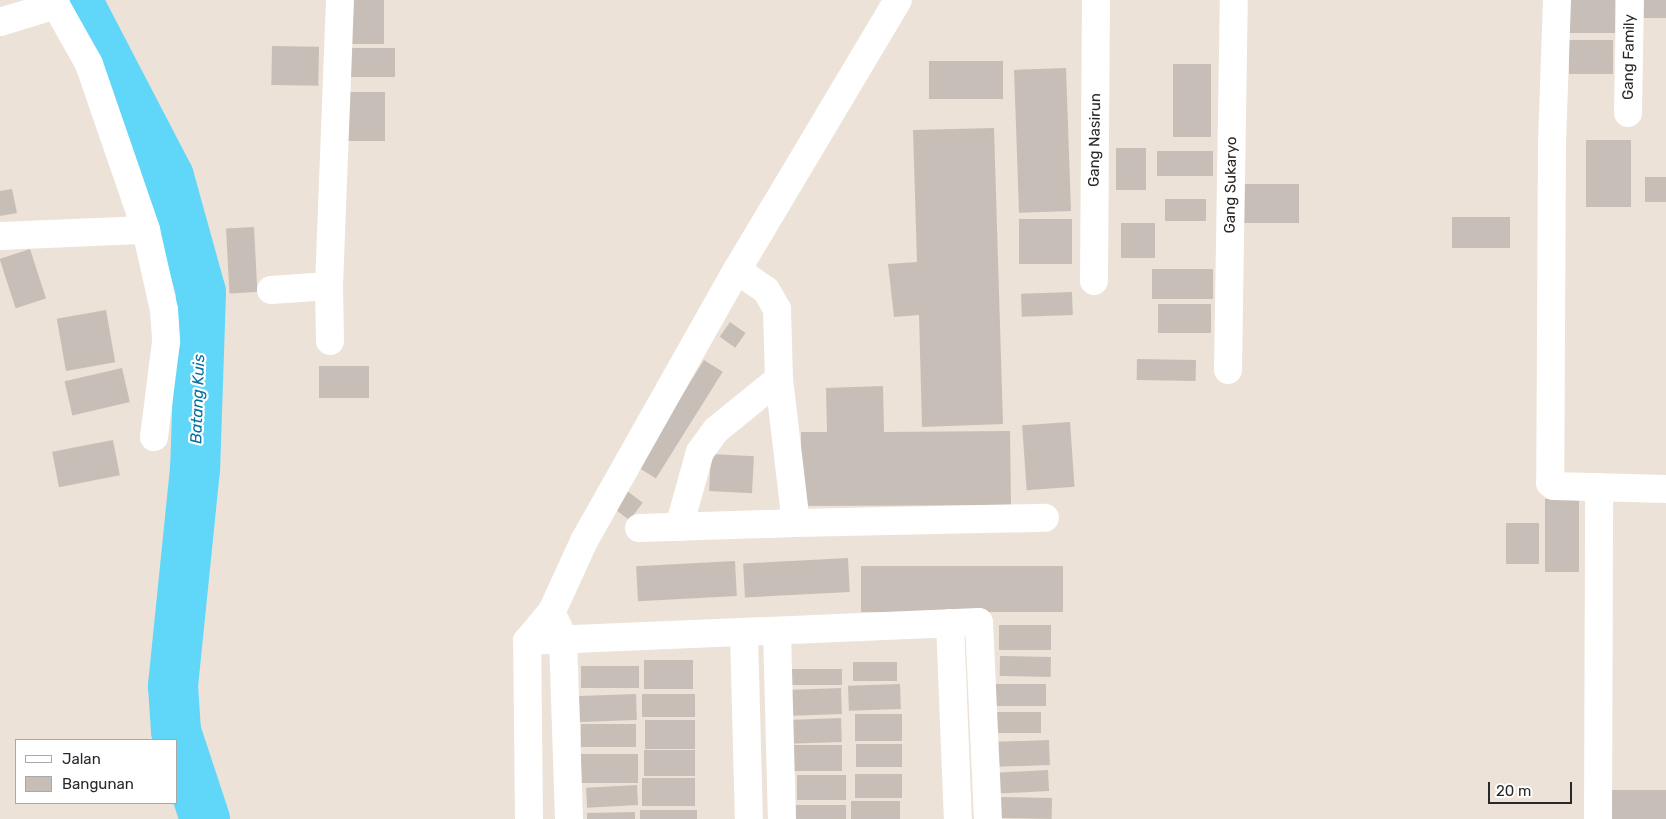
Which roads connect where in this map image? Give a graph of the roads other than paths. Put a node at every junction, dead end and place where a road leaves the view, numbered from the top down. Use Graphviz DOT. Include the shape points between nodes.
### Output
graph roads {
  1 [pos="340,0"];
  2 [pos="898,0"];
  3 [pos="1096,0"];
  4 [pos="1234,0"];
  5 [pos="1557,0"];
  6 [pos="1630,0"];
  7 [pos="54,3"];
  8 [pos="0,22"];
  9 [pos="1628,113"];
  10 [pos="146,230"];
  11 [pos="0,236"];
  12 [pos="737,270"];
  13 [pos="1094,280"];
  14 [pos="329,286"];
  15 [pos="271,290"];
  16 [pos="330,341"];
  17 [pos="1228,370"];
  18 [pos="778,379"];
  19 [pos="154,437"];
  20 [pos="1599,486"];
  21 [pos="1666,488"];
  22 [pos="1045,518"];
  23 [pos="796,523"];
  24 [pos="679,527"];
  25 [pos="639,528"];
  26 [pos="552,611"];
  27 [pos="950,623"];
  28 [pos="777,631"];
  29 [pos="744,633"];
  30 [pos="563,638"];
  31 [pos="527,640"];
  32 [pos="529,819"];
  33 [pos="568,819"];
  34 [pos="749,819"];
  35 [pos="782,819"];
  36 [pos="958,819"];
  37 [pos="988,819"];
  38 [pos="1598,819"];
  1 -- 14 [label="street"];
  2 -- 12 [label="street"];
  3 -- 13 [label="street, Gang Nasirun"];
  4 -- 17 [label="street, Gang Sukaryo"];
  5 -- 20 [label="street" via="1549,476 1554,486"];
  6 -- 9 [label="street, Gang Family"];
  7 -- 8 [label="street"];
  7 -- 10 [label="street" via="89,64"];
  10 -- 11 [label="street"];
  10 -- 19 [label="street" via="164,310 166,342"];
  12 -- 18 [label="street" via="766,290 775,301"];
  12 -- 26 [label="street" via="584,541"];
  14 -- 15 [label="street"];
  14 -- 16 [label="street"];
  18 -- 23 [label="street"];
  18 -- 24 [label="street" via="716,430 700,452"];
  20 -- 21 [label="street"];
  20 -- 38 [label="street"];
  22 -- 23 [label="street"];
  23 -- 24 [label="street"];
  24 -- 25 [label="street"];
  26 -- 30 [label="street"];
  26 -- 31 [label="street"];
  27 -- 28 [label="street"];
  27 -- 36 [label="street"];
  27 -- 37 [label="street" via="980,622 982,625"];
  28 -- 29 [label="street"];
  28 -- 35 [label="street"];
  29 -- 30 [label="street"];
  29 -- 34 [label="street"];
  30 -- 31 [label="street"];
  30 -- 33 [label="street"];
  31 -- 32 [label="street"];
}
